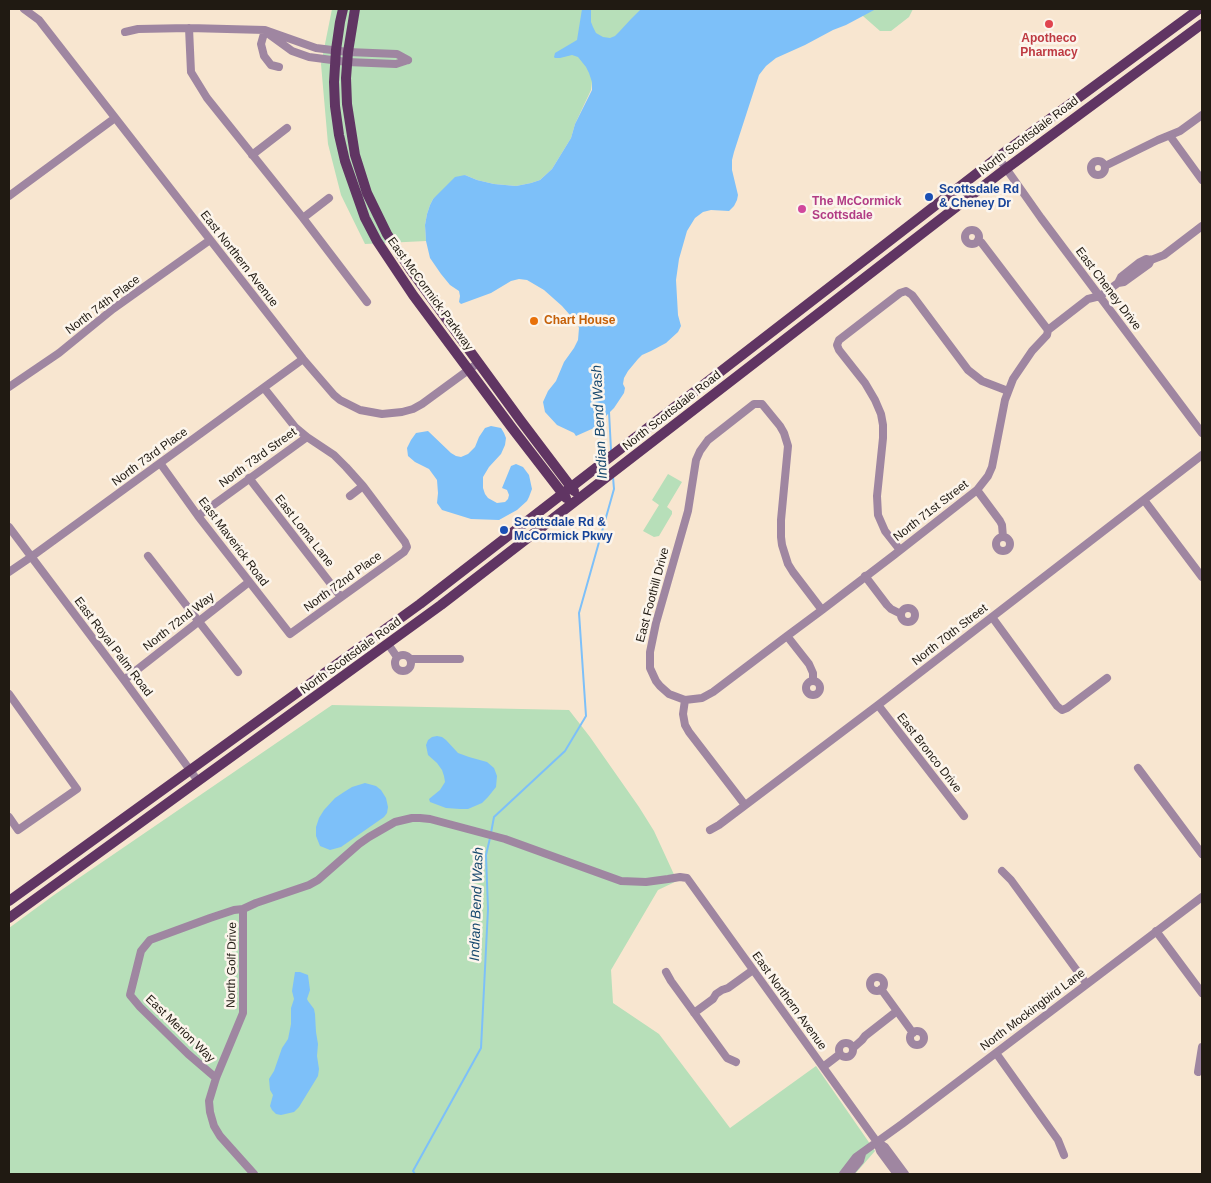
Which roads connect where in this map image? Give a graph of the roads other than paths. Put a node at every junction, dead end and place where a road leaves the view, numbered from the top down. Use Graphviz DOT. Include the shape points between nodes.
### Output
graph roads {
  1 [pos="24,9"];
  2 [pos="343,9"];
  3 [pos="355,9"];
  4 [pos="1199,9"];
  5 [pos="1202,24"];
  6 [pos="190,28"];
  7 [pos="264,30"];
  8 [pos="126,32"];
  9 [pos="336,56"];
  10 [pos="348,57"];
  11 [pos="279,67"];
  12 [pos="1202,115"];
  13 [pos="116,118"];
  14 [pos="287,128"];
  15 [pos="1170,136"];
  16 [pos="252,155"];
  17 [pos="998,157"];
  18 [pos="1105,166"];
  19 [pos="1005,169"];
  20 [pos="1202,180"];
  21 [pos="367,193"];
  22 [pos="9,196"];
  23 [pos="356,196"];
  24 [pos="328,198"];
  25 [pos="303,218"];
  26 [pos="1202,226"];
  27 [pos="210,240"];
  28 [pos="978,240"];
  29 [pos="1100,296"];
  30 [pos="367,302"];
  31 [pos="1048,330"];
  32 [pos="303,359"];
  33 [pos="478,363"];
  34 [pos="469,370"];
  35 [pos="9,387"];
  36 [pos="264,388"];
  37 [pos="1008,391"];
  38 [pos="1202,433"];
  39 [pos="307,437"];
  40 [pos="1202,455"];
  41 [pos="160,463"];
  42 [pos="249,478"];
  43 [pos="363,486"];
  44 [pos="977,490"];
  45 [pos="567,491"];
  46 [pos="350,496"];
  47 [pos="578,500"];
  48 [pos="1144,500"];
  49 [pos="198,516"];
  50 [pos="9,527"];
  51 [pos="1004,537"];
  52 [pos="900,550"];
  53 [pos="148,556"];
  54 [pos="30,557"];
  55 [pos="9,572"];
  56 [pos="865,576"];
  57 [pos="1202,577"];
  58 [pos="249,582"];
  59 [pos="341,597"];
  60 [pos="420,604"];
  61 [pos="822,610"];
  62 [pos="901,614"];
  63 [pos="992,617"];
  64 [pos="198,621"];
  65 [pos="290,634"];
  66 [pos="787,636"];
  67 [pos="388,644"];
  68 [pos="397,657"];
  69 [pos="460,659"];
  70 [pos="410,660"];
  71 [pos="339,662"];
  72 [pos="238,672"];
  73 [pos="1107,678"];
  74 [pos="124,680"];
  75 [pos="813,682"];
  76 [pos="9,694"];
  77 [pos="685,700"];
  78 [pos="878,704"];
  79 [pos="1138,768"];
  80 [pos="190,770"];
  81 [pos="198,781"];
  82 [pos="745,805"];
  83 [pos="964,816"];
  84 [pos="9,817"];
  85 [pos="710,830"];
  86 [pos="1202,854"];
  87 [pos="1002,871"];
  88 [pos="680,876"];
  89 [pos="1202,897"];
  90 [pos="9,901"];
  91 [pos="243,909"];
  92 [pos="9,918"];
  93 [pos="1156,932"];
  94 [pos="753,970"];
  95 [pos="666,972"];
  96 [pos="1086,983"];
  97 [pos="881,989"];
  98 [pos="1202,993"];
  99 [pos="897,1012"];
  100 [pos="694,1013"];
  101 [pos="912,1032"];
  102 [pos="1202,1046"];
  103 [pos="996,1053"];
  104 [pos="736,1062"];
  105 [pos="823,1066"];
  106 [pos="1198,1072"];
  107 [pos="216,1078"];
  108 [pos="877,1142"];
  109 [pos="862,1154"];
  110 [pos="1064,1155"];
  111 [pos="254,1174"];
  112 [pos="843,1174"];
  113 [pos="850,1174"];
  114 [pos="897,1174"];
  115 [pos="905,1174"];
  1 -- 13 [label="street, East Northern Avenue" via="38,20"];
  2 -- 9 [label="main road, East McCormick Parkway"];
  3 -- 10 [label="main road, East McCormick Parkway"];
  4 -- 17 [label="main road, North Scottsdale Road"];
  5 -- 19 [label="main road, North Scottsdale Road"];
  6 -- 7 [label="street"];
  6 -- 8 [label="street"];
  6 -- 16 [label="street" via="191,72 207,98"];
  7 -- 9 [label="street"];
  7 -- 11 [label="street" via="261,44 264,56 271,65"];
  9 -- 10 [label="street"];
  9 -- 23 [label="main road, East McCormick Parkway" via="334,82 339,135"];
  10 -- 10 [label="street" via="396,64 408,60 397,54"];
  10 -- 21 [label="main road, East McCormick Parkway" via="347,104 351,134"];
  12 -- 15 [label="street"];
  13 -- 22 [label="street"];
  13 -- 27 [label="street, East Northern Avenue"];
  14 -- 16 [label="street"];
  15 -- 18 [label="street"];
  15 -- 20 [label="street"];
  16 -- 25 [label="street"];
  17 -- 19 [label="street, East Cheney Drive"];
  17 -- 45 [label="main road, North Scottsdale Road"];
  19 -- 29 [label="street, East Cheney Drive"];
  19 -- 47 [label="main road, North Scottsdale Road"];
  21 -- 23 [label="main road"];
  21 -- 33 [label="main road, East McCormick Parkway" via="387,234"];
  23 -- 34 [label="main road, East McCormick Parkway" via="377,241 398,274"];
  24 -- 25 [label="street"];
  25 -- 30 [label="street"];
  26 -- 29 [label="street, North 71st Street"];
  27 -- 32 [label="street, East Northern Avenue"];
  27 -- 35 [label="street, North 74th Place"];
  28 -- 31 [label="street"];
  29 -- 31 [label="street, North 71st Street" via="1088,299"];
  29 -- 38 [label="street, East Cheney Drive"];
  31 -- 37 [label="street, North 71st Street" via="1048,335 1019,369"];
  32 -- 34 [label="street, East Northern Avenue" via="340,400 360,410 382,414 413,409"];
  32 -- 36 [label="street, North 73rd Place"];
  33 -- 34 [label="street, East Northern Avenue"];
  33 -- 45 [label="main road, East McCormick Parkway"];
  34 -- 45 [label="main road, East McCormick Parkway"];
  36 -- 39 [label="street"];
  36 -- 41 [label="street, North 73rd Place"];
  37 -- 44 [label="street, North 71st Street" via="992,467"];
  37 -- 52 [label="street" via="982,381 968,370 906,291 839,340 839,350 871,393 881,414 883,438 878,515 885,532"];
  39 -- 42 [label="street, North 73rd Street"];
  39 -- 43 [label="street" via="341,461"];
  40 -- 48 [label="street, North 70th Street"];
  41 -- 49 [label="street, East Maverick Road"];
  41 -- 54 [label="street, North 73rd Place"];
  42 -- 49 [label="street, North 73rd Street"];
  42 -- 59 [label="street, East Loma Lane"];
  43 -- 46 [label="street"];
  43 -- 59 [label="street, North 72nd Place" via="407,548"];
  44 -- 51 [label="street" via="1000,521"];
  44 -- 52 [label="street, North 71st Street"];
  45 -- 47 [label="main road, East McCormick Parkway"];
  45 -- 60 [label="main road, North Scottsdale Road"];
  47 -- 67 [label="main road, North Scottsdale Road"];
  48 -- 57 [label="street"];
  48 -- 63 [label="street, North 70th Street"];
  49 -- 58 [label="street, East Maverick Road"];
  50 -- 54 [label="street, East Royal Palm Road"];
  52 -- 56 [label="street, North 71st Street"];
  53 -- 64 [label="street"];
  54 -- 55 [label="street, North 73rd Place"];
  54 -- 74 [label="street, East Royal Palm Road"];
  56 -- 61 [label="street, North 71st Street"];
  56 -- 62 [label="street" via="887,605"];
  58 -- 64 [label="street, North 72nd Way"];
  58 -- 65 [label="street, East Maverick Road"];
  59 -- 65 [label="street, North 72nd Place"];
  60 -- 67 [label="main road" via="417,614 391,633"];
  60 -- 71 [label="main road, North Scottsdale Road"];
  61 -- 66 [label="street, North 71st Street"];
  61 -- 77 [label="street, East Foothill Drive" via="793,572 785,555 781,527 788,446 780,426 765,406 758,403 708,440 696,460 688,511 650,652 650,668 656,681 669,694"];
  63 -- 73 [label="street" via="1062,710"];
  63 -- 78 [label="street, North 70th Street"];
  64 -- 72 [label="street"];
  64 -- 74 [label="street, North 72nd Way"];
  66 -- 75 [label="street" via="809,664"];
  66 -- 77 [label="street, North 71st Street" via="710,695"];
  67 -- 68 [label="street"];
  67 -- 71 [label="main road" via="375,645"];
  67 -- 81 [label="main road, North Scottsdale Road"];
  68 -- 70 [label="street" via="404,655"];
  68 -- 70 [label="street" via="395,665 400,670 409,667"];
  69 -- 70 [label="street"];
  71 -- 80 [label="main road, North Scottsdale Road"];
  74 -- 80 [label="street, East Royal Palm Road"];
  76 -- 84 [label="street" via="77,789 18,830"];
  77 -- 82 [label="street" via="683,714 689,732"];
  78 -- 82 [label="street, North 70th Street"];
  78 -- 83 [label="street, East Bronco Drive"];
  79 -- 86 [label="street"];
  80 -- 81 [label="street, East Royal Palm Road"];
  80 -- 90 [label="main road, North Scottsdale Road"];
  81 -- 92 [label="main road, North Scottsdale Road"];
  82 -- 85 [label="street, North 70th Street"];
  87 -- 96 [label="street"];
  88 -- 91 [label="street, North Golf Drive" via="668,880 621,882 505,839 430,819 412,818 396,822 369,837 318,880"];
  88 -- 94 [label="street, East Northern Avenue" via="690,882"];
  89 -- 93 [label="street, North Mockingbird Lane"];
  91 -- 107 [label="street, North Golf Drive" via="243,1013"];
  91 -- 107 [label="street, East Merion Way" via="150,940 140,951 130,996"];
  93 -- 96 [label="street, North Mockingbird Lane"];
  93 -- 98 [label="street"];
  94 -- 100 [label="street"];
  94 -- 105 [label="street, East Northern Avenue"];
  95 -- 100 [label="street"];
  96 -- 103 [label="street, North Mockingbird Lane"];
  97 -- 99 [label="street"];
  99 -- 101 [label="street"];
  99 -- 105 [label="street" via="851,1046 841,1045 840,1054"];
  100 -- 104 [label="street" via="727,1058"];
  102 -- 106 [label="street"];
  103 -- 108 [label="street, North Mockingbird Lane"];
  103 -- 110 [label="street" via="1058,1140"];
  105 -- 108 [label="street, East Northern Avenue"];
  107 -- 111 [label="street, North Golf Drive" via="209,1101 214,1126"];
  108 -- 109 [label="street, North Mockingbird Lane"];
  108 -- 114 [label="street"];
  108 -- 115 [label="street" via="885,1147"];
  109 -- 112 [label="street"];
  109 -- 113 [label="street"];
}
